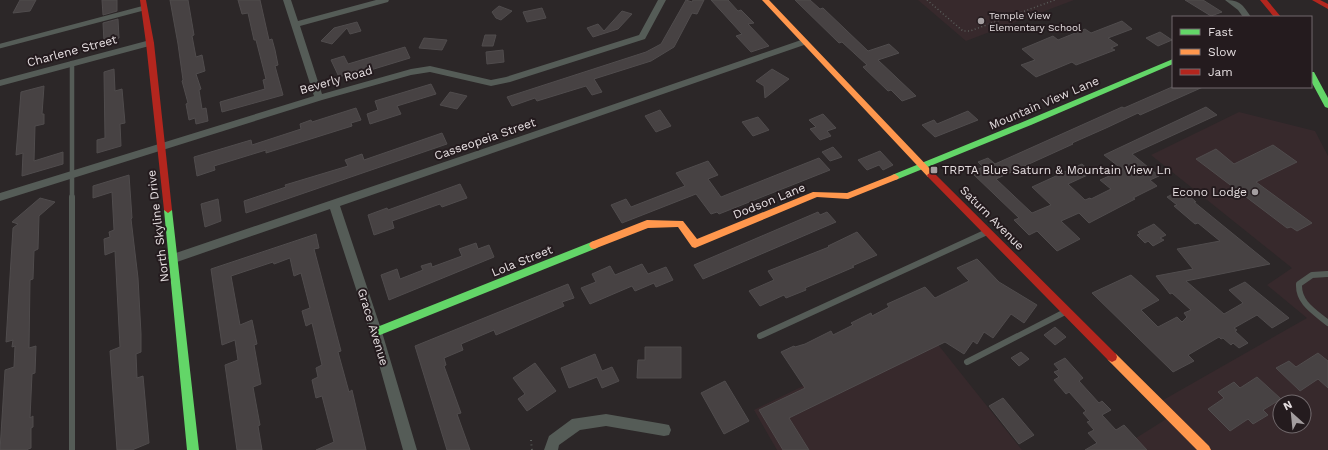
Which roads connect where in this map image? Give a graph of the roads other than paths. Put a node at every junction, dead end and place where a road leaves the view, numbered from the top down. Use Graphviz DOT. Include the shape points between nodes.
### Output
graph roads {
  1 [pos="287,0"];
  2 [pos="385,0"];
  3 [pos="662,0"];
  4 [pos="765,0"];
  5 [pos="1229,0"];
  6 [pos="1263,0"];
  7 [pos="1315,0"];
  8 [pos="143,4"];
  9 [pos="1328,7"];
  10 [pos="1246,16"];
  11 [pos="1277,16"];
  12 [pos="295,25"];
  13 [pos="804,42"];
  14 [pos="150,43"];
  15 [pos="0,46"];
  16 [pos="1172,61"];
  17 [pos="72,63"];
  18 [pos="1312,76"];
  19 [pos="0,83"];
  20 [pos="319,98"];
  21 [pos="1328,105"];
  22 [pos="161,147"];
  23 [pos="924,165"];
  24 [pos="72,175"];
  25 [pos="0,197"];
  26 [pos="334,204"];
  27 [pos="680,223"];
  28 [pos="989,231"];
  29 [pos="174,258"];
  30 [pos="1327,274"];
  31 [pos="1067,311"];
  32 [pos="1328,323"];
  33 [pos="376,332"];
  34 [pos="760,336"];
  35 [pos="967,362"];
  36 [pos="664,430"];
  37 [pos="72,450"];
  38 [pos="194,450"];
  39 [pos="410,450"];
  40 [pos="551,450"];
  41 [pos="1204,450"];
  1 -- 12 [label="street"];
  2 -- 12 [label="street"];
  3 -- 20 [label="street, Beverly Road" via="642,37 507,80 491,83 430,69"];
  4 -- 13 [label="main road, Saturn Avenue"];
  5 -- 10 [label="street"];
  6 -- 11 [label="main road"];
  7 -- 9 [label="main road"];
  8 -- 14 [label="main road, North Skyline Drive"];
  8 -- 15 [label="lane"];
  12 -- 20 [label="street"];
  13 -- 23 [label="main road, Saturn Avenue"];
  13 -- 26 [label="street, Casseopeia Street"];
  14 -- 17 [label="street, Charlene Street"];
  14 -- 22 [label="main road, North Skyline Drive"];
  16 -- 23 [label="main road, Mountain View Lane"];
  17 -- 19 [label="street, Charlene Street"];
  17 -- 24 [label="lane"];
  18 -- 21 [label="main road"];
  20 -- 22 [label="street, Beverly Road"];
  22 -- 24 [label="street, Beverly Road"];
  22 -- 29 [label="main road, North Skyline Drive"];
  23 -- 27 [label="main road, Dodson Lane" via="848,196 816,194 695,244"];
  23 -- 28 [label="main road, Saturn Avenue"];
  24 -- 25 [label="street, Beverly Road"];
  24 -- 37 [label="lane"];
  26 -- 29 [label="street, Casseopeia Street"];
  26 -- 33 [label="street, Grace Avenue"];
  27 -- 33 [label="main road, Lola Street" via="647,224"];
  28 -- 31 [label="main road, Saturn Avenue"];
  28 -- 34 [label="lane"];
  29 -- 38 [label="main road, North Skyline Drive"];
  30 -- 32 [label="lane" via="1312,275 1299,284 1298,290 1305,304"];
  31 -- 35 [label="lane"];
  31 -- 41 [label="main road, Saturn Avenue"];
  33 -- 39 [label="street, Grace Avenue"];
  36 -- 40 [label="street" via="606,420 577,424 554,441"];
}
